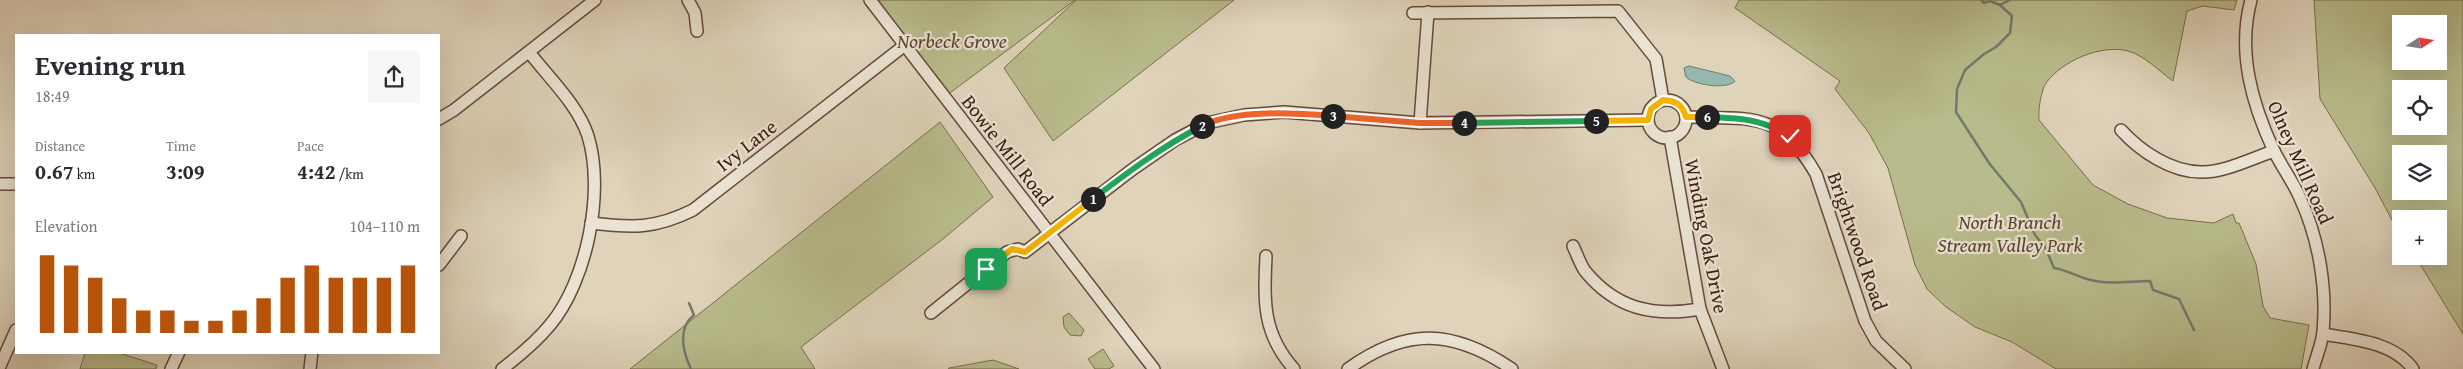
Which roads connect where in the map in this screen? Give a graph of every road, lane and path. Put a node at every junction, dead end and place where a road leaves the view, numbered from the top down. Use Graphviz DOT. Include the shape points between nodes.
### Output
graph roads {
  1 [pos="596,0"];
  2 [pos="688,0"];
  3 [pos="870,0"];
  4 [pos="2251,0"];
  5 [pos="1428,12"];
  6 [pos="1413,13"];
  7 [pos="697,31"];
  8 [pos="905,45"];
  9 [pos="529,52"];
  10 [pos="1663,100"];
  11 [pos="1686,117"];
  12 [pos="440,118"];
  13 [pos="1648,120"];
  14 [pos="1420,123"];
  15 [pos="2121,130"];
  16 [pos="1670,137"];
  17 [pos="2274,151"];
  18 [pos="0,184"];
  19 [pos="15,184"];
  20 [pos="591,223"];
  21 [pos="1049,233"];
  22 [pos="461,236"];
  23 [pos="1573,246"];
  24 [pos="1266,256"];
  25 [pos="440,264"];
  26 [pos="1700,309"];
  27 [pos="931,313"];
  28 [pos="15,332"];
  29 [pos="2323,334"];
  30 [pos="178,354"];
  31 [pos="312,354"];
  32 [pos="0,366"];
  33 [pos="171,369"];
  34 [pos="310,369"];
  35 [pos="502,369"];
  36 [pos="1154,369"];
  37 [pos="1294,369"];
  38 [pos="1348,369"];
  39 [pos="1512,369"];
  40 [pos="1723,369"];
  41 [pos="1906,369"];
  42 [pos="2313,369"];
  43 [pos="2412,369"];
  1 -- 9 [label="street"];
  2 -- 7 [label="street" via="695,13"];
  3 -- 8 [label="street, Bowie Mill Road"];
  4 -- 17 [label="street, Olney Mill Road" via="2244,53 2254,101"];
  5 -- 6 [label="street"];
  5 -- 10 [label="street" via="1618,11 1656,59"];
  5 -- 14 [label="street"];
  8 -- 20 [label="street, Ivy Lane" via="693,210 652,226 631,228"];
  8 -- 21 [label="street, Bowie Mill Road"];
  9 -- 12 [label="street"];
  9 -- 20 [label="street" via="566,98 588,136 594,169"];
  10 -- 11 [label="street" via="1678,103"];
  10 -- 13 [label="street" via="1651,109"];
  11 -- 16 [label="street" via="1682,130"];
  11 -- 41 [label="street, Brightwood Road" via="1755,120 1772,125 1790,136 1816,174 1865,321 1876,341"];
  13 -- 14 [label="street"];
  13 -- 16 [label="street" via="1657,134"];
  14 -- 21 [label="street" via="1284,112 1244,115 1207,123 1133,168"];
  15 -- 17 [label="street" via="2150,155 2174,166 2201,172 2232,166"];
  16 -- 26 [label="street, Winding Oak Drive"];
  17 -- 29 [label="street, Olney Mill Road" via="2300,198 2316,246 2323,288"];
  18 -- 19 [label="street"];
  20 -- 35 [label="street" via="578,278 565,303 527,350"];
  21 -- 27 [label="street" via="1025,252 1012,249 1007,252"];
  21 -- 36 [label="street, Bowie Mill Road"];
  22 -- 25 [label="street"];
  23 -- 26 [label="street" via="1584,270 1598,284 1637,309 1664,314"];
  24 -- 37 [label="street" via="1264,297 1271,337"];
  26 -- 40 [label="street, Winding Oak Drive"];
  28 -- 32 [label="street"];
  29 -- 42 [label="street, Olney Mill Road"];
  29 -- 43 [label="street" via="2378,345 2397,354"];
  30 -- 33 [label="street"];
  31 -- 34 [label="street"];
  38 -- 39 [label="street" via="1370,353 1401,341 1424,338 1474,347"];
}
